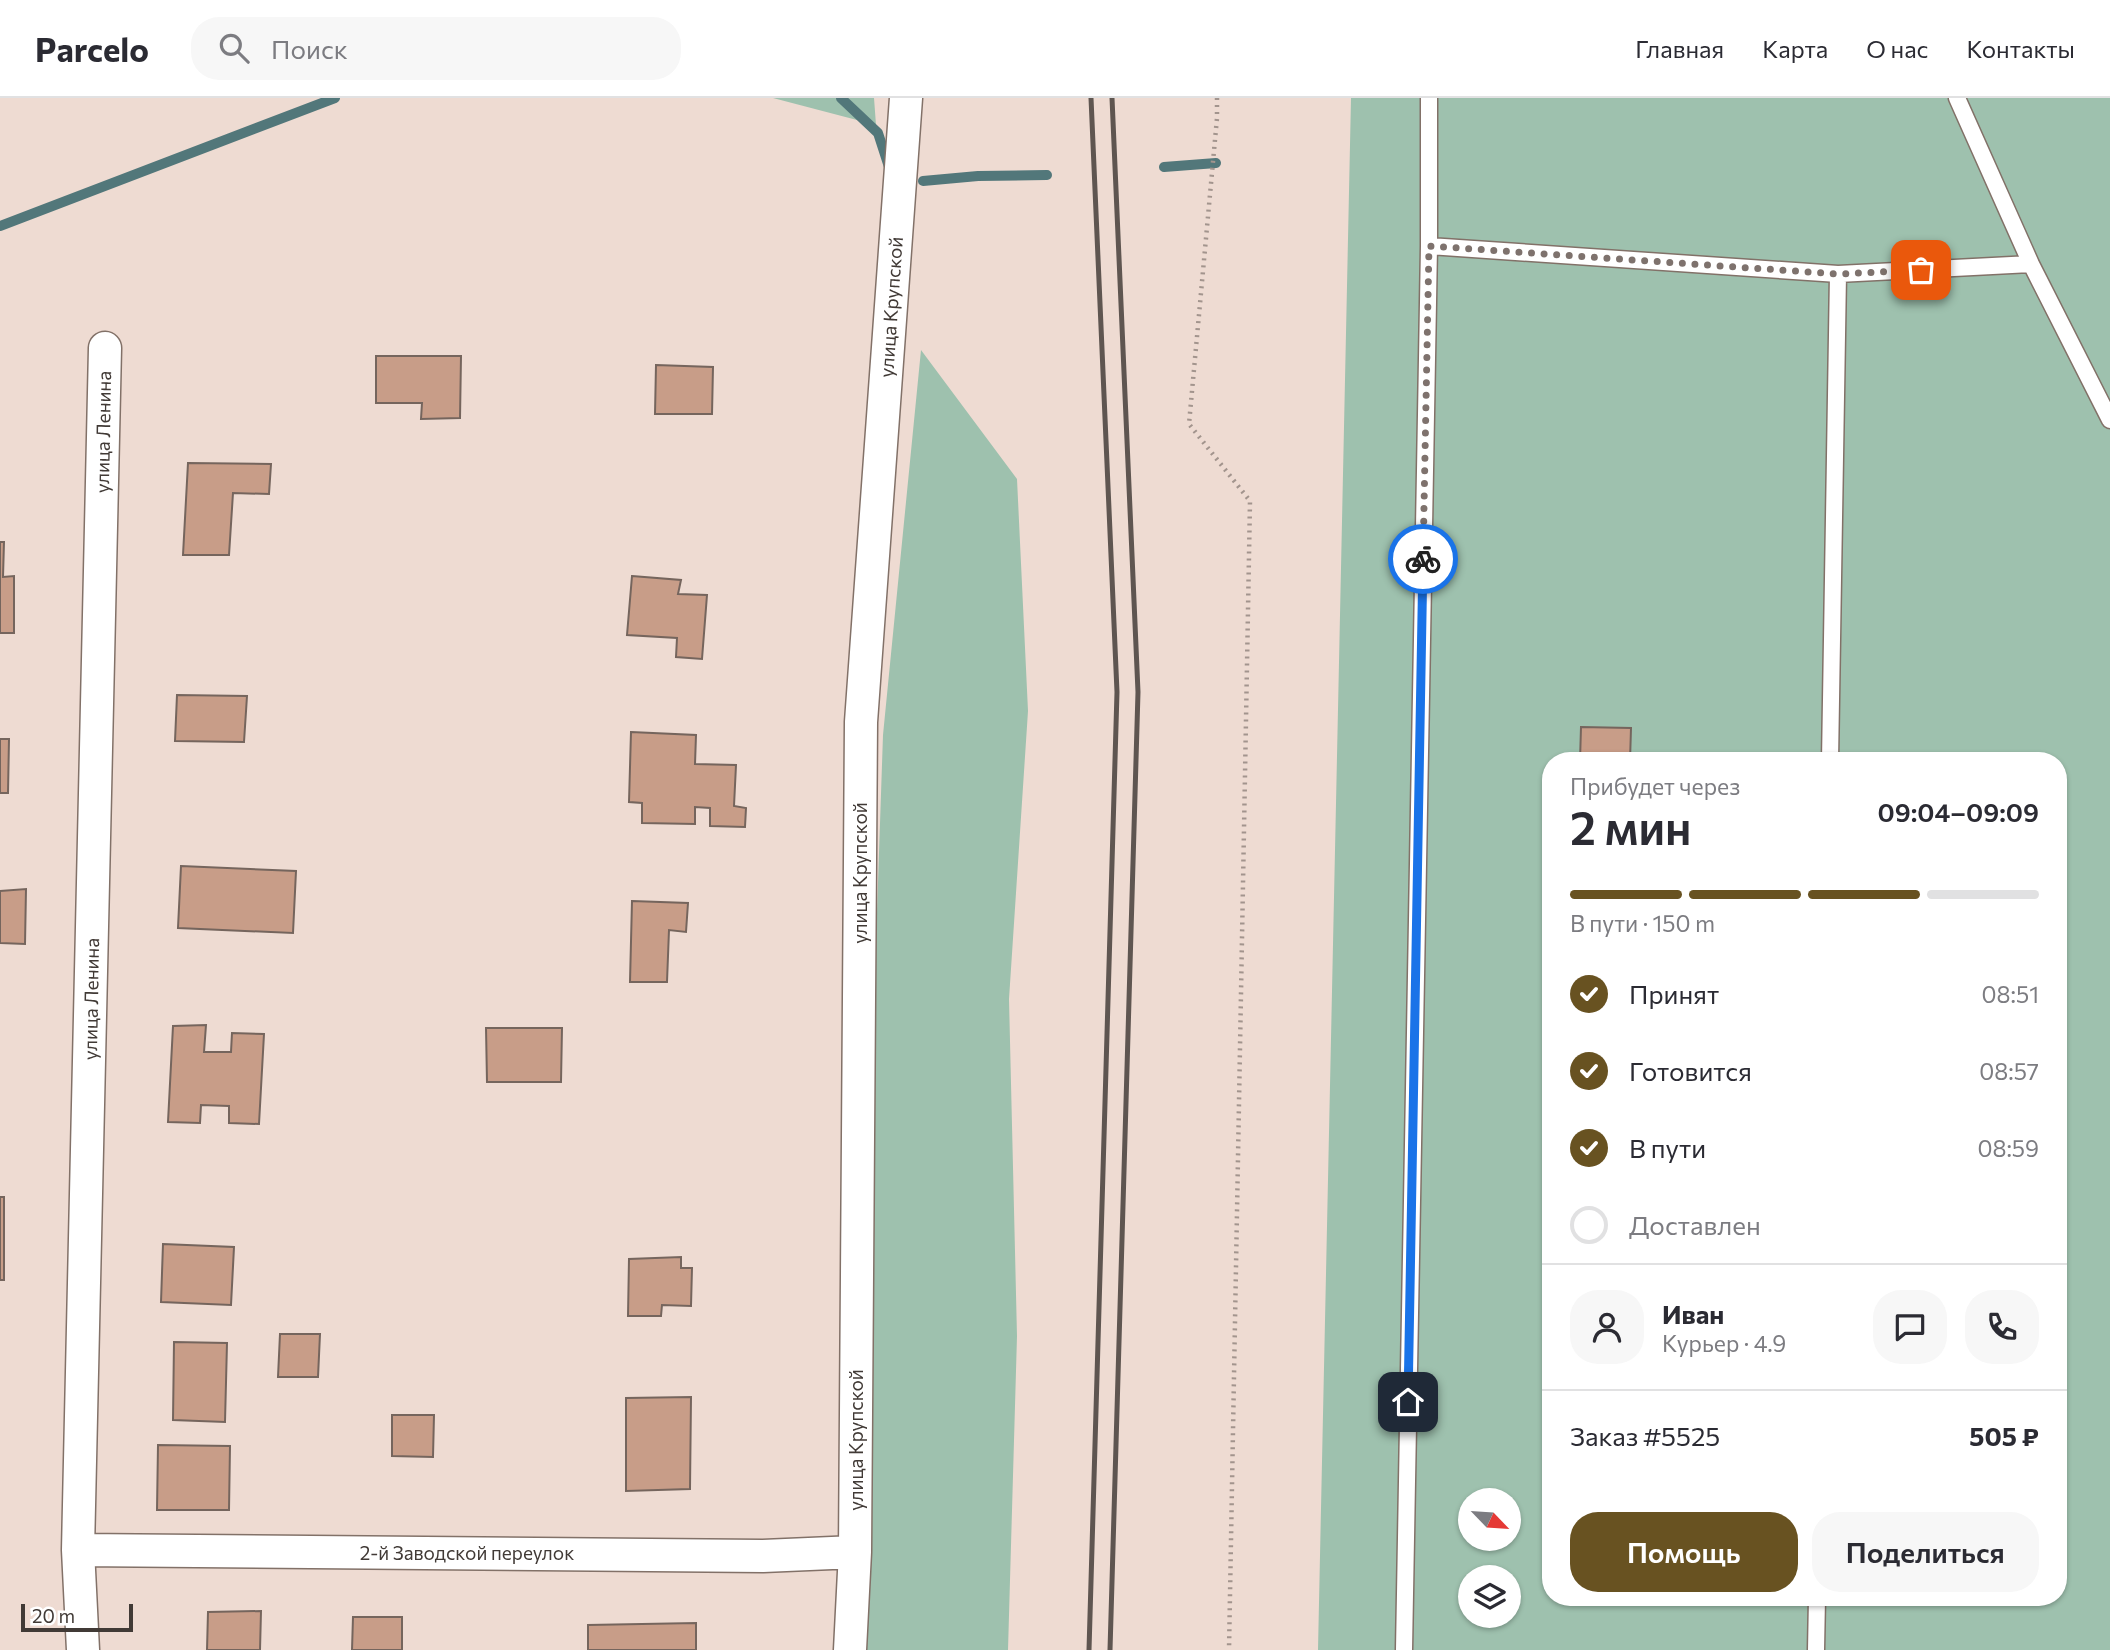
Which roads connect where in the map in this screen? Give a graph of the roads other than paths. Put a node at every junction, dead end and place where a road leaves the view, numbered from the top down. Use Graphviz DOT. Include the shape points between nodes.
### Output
graph roads {
  1 [pos="906,98"];
  2 [pos="1429,98"];
  3 [pos="1957,98"];
  4 [pos="1429,246"];
  5 [pos="2031,264"];
  6 [pos="1838,274"];
  7 [pos="105,348"];
  8 [pos="2110,421"];
  9 [pos="1830,752"];
  10 [pos="78,1550"];
  11 [pos="855,1552"];
  12 [pos="1817,1606"];
  13 [pos="83,1650"];
  14 [pos="850,1650"];
  15 [pos="1404,1650"];
  16 [pos="1816,1650"];
  1 -- 11 [label="street, улица Крупской" via="861,722"];
  2 -- 4 [label="lane"];
  3 -- 5 [label="lane"];
  4 -- 6 [label="lane"];
  4 -- 15 [label="lane"];
  5 -- 6 [label="lane"];
  5 -- 8 [label="lane"];
  6 -- 9 [label="lane"];
  7 -- 10 [label="street, улица Ленина"];
  10 -- 11 [label="street, 2-й Заводской переулок" via="763,1556"];
  10 -- 13 [label="street, улица Ленина"];
  11 -- 14 [label="street, улица Крупской"];
  12 -- 16 [label="lane"];
}
